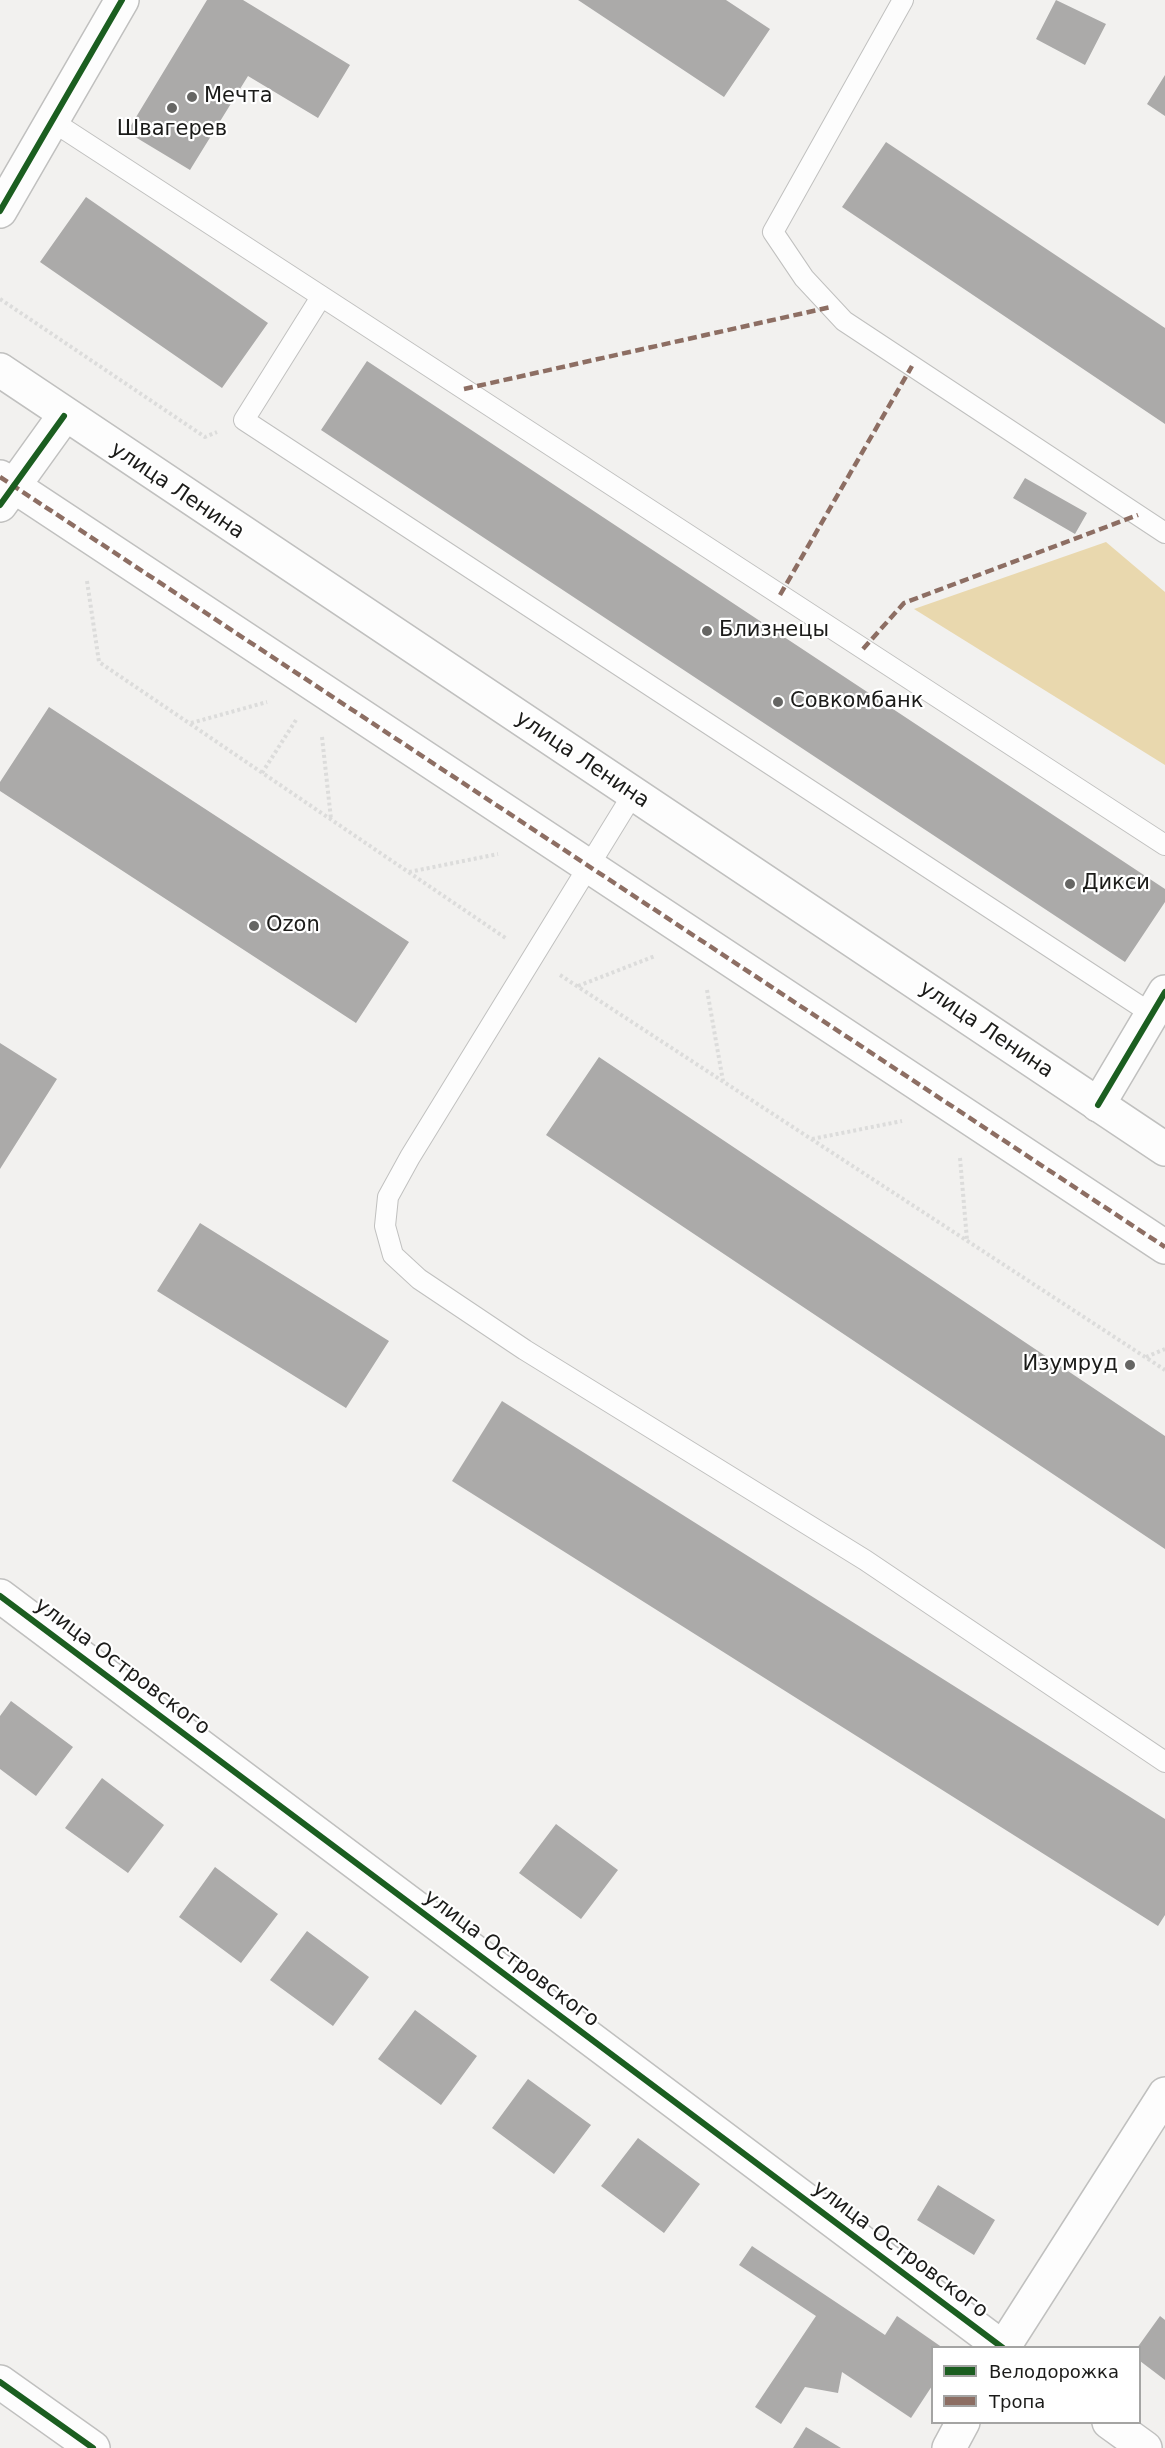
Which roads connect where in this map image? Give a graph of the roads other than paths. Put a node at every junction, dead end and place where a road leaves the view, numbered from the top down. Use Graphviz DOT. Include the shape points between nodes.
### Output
graph roads {
  1 [pos="122,0"];
  2 [pos="903,0"];
  3 [pos="52,121"];
  4 [pos="0,211"];
  5 [pos="321,297"];
  6 [pos="0,370"];
  7 [pos="64,416"];
  8 [pos="5,489"];
  9 [pos="1165,533"];
  10 [pos="633,794"];
  11 [pos="1165,846"];
  12 [pos="588,867"];
  13 [pos="1159,1003"];
  14 [pos="1098,1105"];
  15 [pos="1165,1149"];
  16 [pos="1165,1247"];
  17 [pos="0,1596"];
  18 [pos="1165,1762"];
  19 [pos="1164,2099"];
  20 [pos="1000,2346"];
  21 [pos="1004,2346"];
  22 [pos="0,2382"];
  23 [pos="962,2424"];
  24 [pos="1112,2424"];
  25 [pos="93,2448"];
  26 [pos="949,2448"];
  27 [pos="1145,2448"];
  1 -- 3 [label="street"];
  2 -- 9 [label="lane" via="773,232 804,278 844,321"];
  3 -- 4 [label="street"];
  3 -- 5 [label="lane"];
  5 -- 11 [label="lane"];
  5 -- 13 [label="lane" via="244,420"];
  6 -- 7 [label="street, улица Ленина"];
  7 -- 8 [label="street"];
  7 -- 10 [label="street, улица Ленина"];
  8 -- 12 [label="street" via="79,530"];
  10 -- 12 [label="lane"];
  10 -- 14 [label="street, улица Ленина"];
  12 -- 16 [label="street"];
  12 -- 18 [label="lane" via="388,1197 385,1226 393,1255 420,1279 525,1350 865,1560"];
  13 -- 14 [label="street"];
  14 -- 15 [label="street, улица Ленина"];
  17 -- 20 [label="street, улица Островского"];
  19 -- 21 [label="street"];
  22 -- 25 [label="street"];
  23 -- 26 [label="street"];
  24 -- 27 [label="street"];
}
